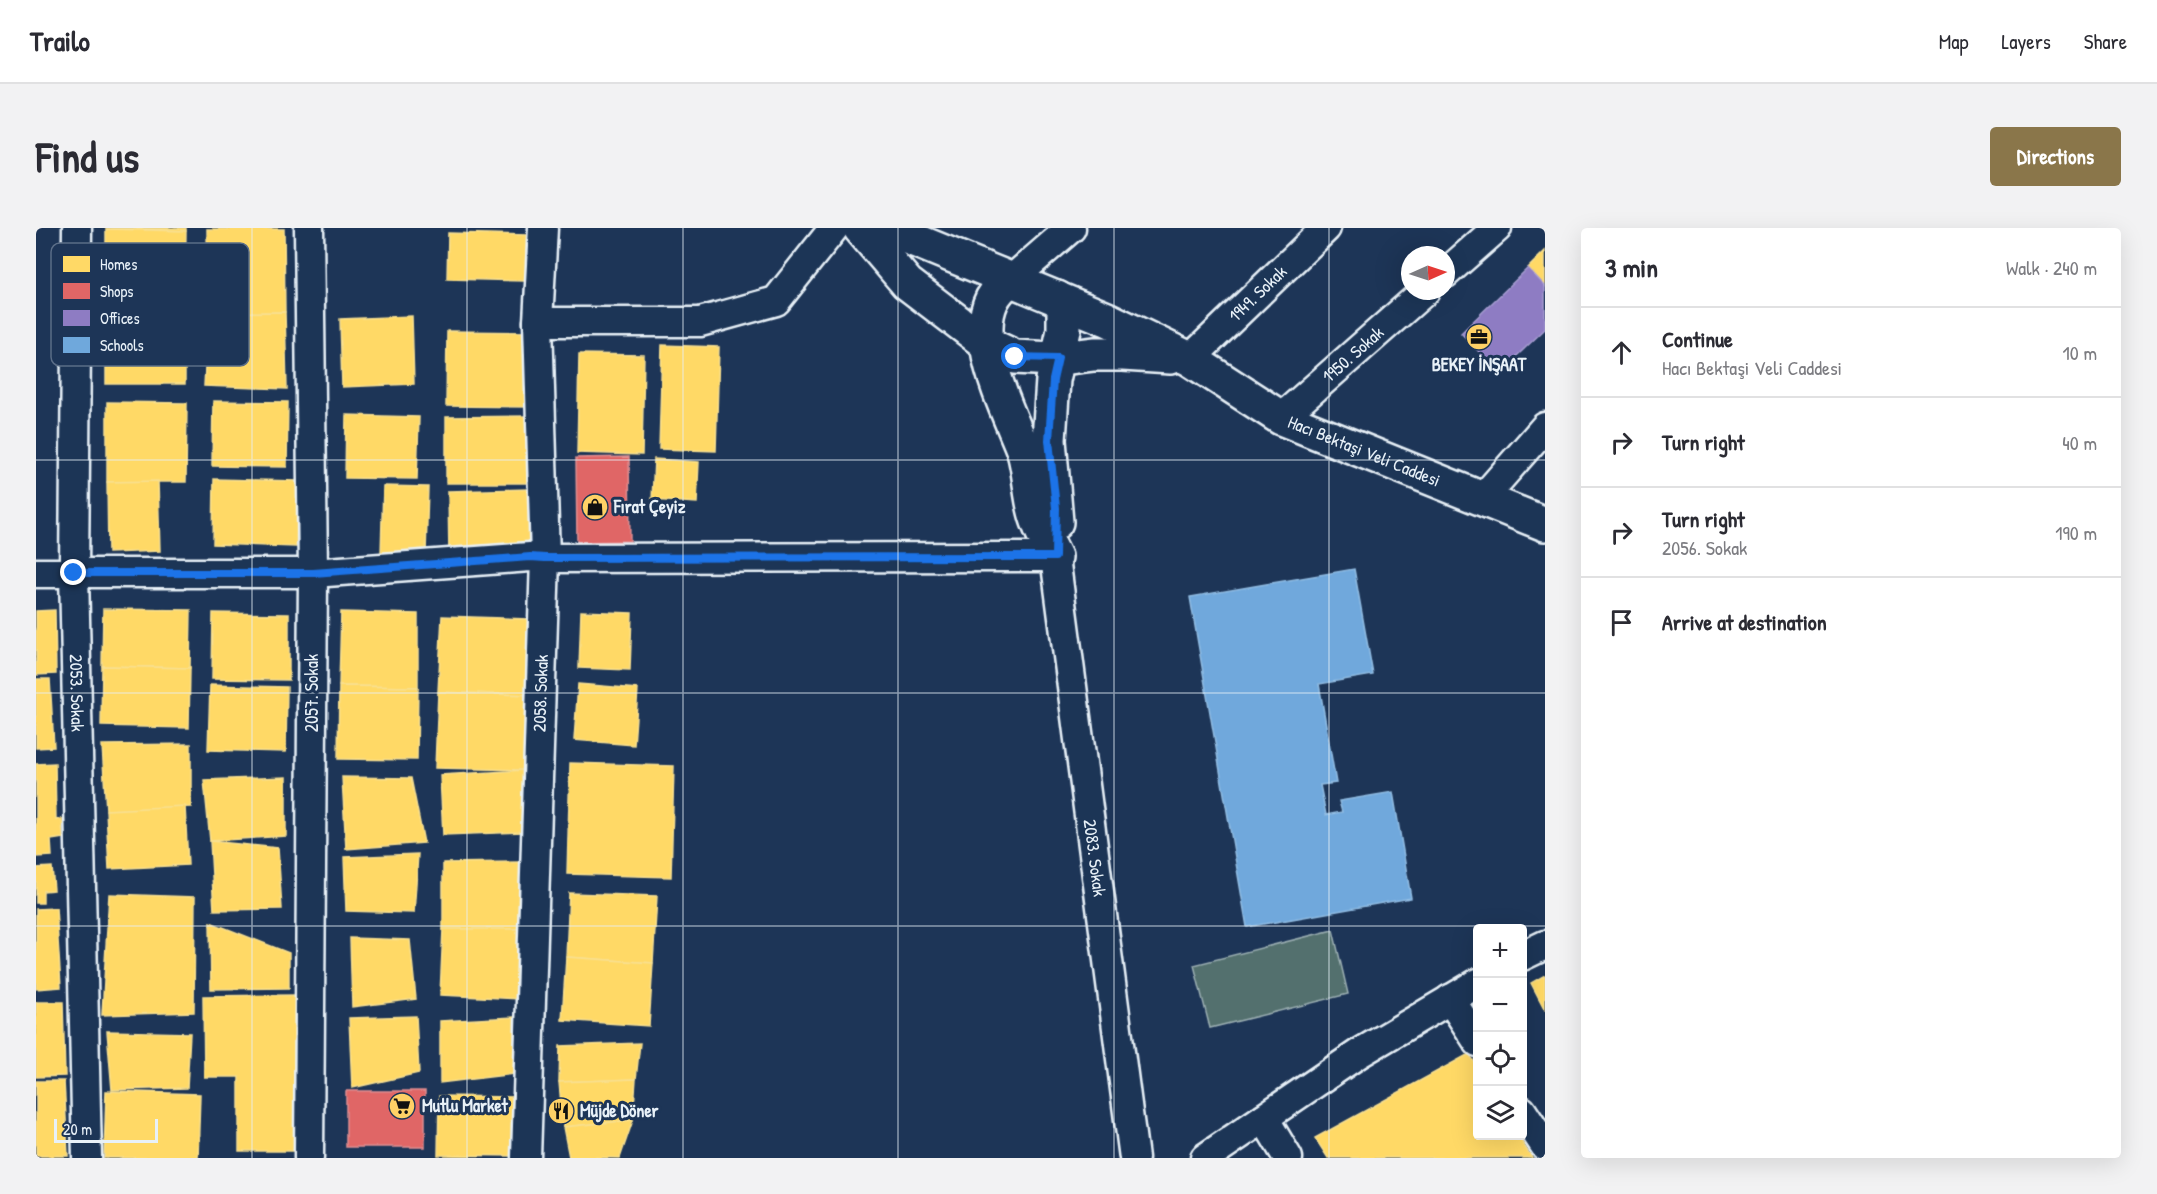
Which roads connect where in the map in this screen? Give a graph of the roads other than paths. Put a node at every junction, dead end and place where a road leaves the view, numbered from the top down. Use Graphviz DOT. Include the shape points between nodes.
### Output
graph roads {
  1 [pos="77,228"];
  2 [pos="309,228"];
  3 [pos="543,228"];
  4 [pos="834,228"];
  5 [pos="860,228"];
  6 [pos="885,228"];
  7 [pos="1071,228"];
  8 [pos="1326,228"];
  9 [pos="1497,228"];
  10 [pos="77,243"];
  11 [pos="1455,265"];
  12 [pos="1011,280"];
  13 [pos="1058,298"];
  14 [pos="1415,300"];
  15 [pos="538,322"];
  16 [pos="987,344"];
  17 [pos="1058,358"];
  18 [pos="1190,359"];
  19 [pos="76,366"];
  20 [pos="1281,418"];
  21 [pos="1545,427"];
  22 [pos="1482,499"];
  23 [pos="1545,524"];
  24 [pos="1055,557"];
  25 [pos="545,558"];
  26 [pos="36,573"];
  27 [pos="74,573"];
  28 [pos="313,573"];
  29 [pos="1545,945"];
  30 [pos="1527,954"];
  31 [pos="1473,986"];
  32 [pos="1450,999"];
  33 [pos="1473,1034"];
  34 [pos="1264,1118"];
  35 [pos="1527,1119"];
  36 [pos="1545,1146"];
  37 [pos="87,1158"];
  38 [pos="309,1158"];
  39 [pos="526,1158"];
  40 [pos="1134,1158"];
  41 [pos="1205,1158"];
  42 [pos="1288,1158"];
  1 -- 10 [label="street, 2053. Sokak"];
  2 -- 28 [label="street, 2057. Sokak"];
  3 -- 15 [label="street, 2058. Sokak"];
  4 -- 15 [label="street" via="776,301 700,322"];
  5 -- 16 [label="street, Hacı Bektaşi Veli Caddesi" via="907,283"];
  6 -- 12 [label="street, Hacı Bektaşi Veli Caddesi"];
  7 -- 12 [label="street"];
  8 -- 18 [label="street, 1949. Sokak"];
  9 -- 11 [label="street"];
  12 -- 13 [label="street, Hacı Bektaşi Veli Caddesi"];
  12 -- 16 [label="street" via="1001,286 991,306"];
  13 -- 17 [label="street" via="1064,308 1064,330"];
  13 -- 18 [label="street, Hacı Bektaşi Veli Caddesi"];
  14 -- 20 [label="street, 1950. Sokak"];
  15 -- 25 [label="street, 2058. Sokak"];
  16 -- 17 [label="street, Hacı Bektaşi Veli Caddesi" via="1015,357"];
  16 -- 24 [label="street" via="1025,455 1036,517"];
  17 -- 18 [label="street, Hacı Bektaşi Veli Caddesi" via="1123,354"];
  17 -- 24 [label="street" via="1049,440 1056,508"];
  18 -- 20 [label="street, Hacı Bektaşi Veli Caddesi"];
  19 -- 27 [label="street, 2053. Sokak"];
  20 -- 22 [label="street, Hacı Bektaşi Veli Caddesi"];
  21 -- 22 [label="street"];
  22 -- 23 [label="street, Hacı Bektaşi Veli Caddesi"];
  24 -- 25 [label="street"];
  24 -- 40 [label="street, 2083. Sokak"];
  25 -- 28 [label="street"];
  25 -- 39 [label="street, 2058. Sokak"];
  26 -- 27 [label="street"];
  27 -- 28 [label="street"];
  27 -- 37 [label="street, 2053. Sokak"];
  28 -- 38 [label="street, 2057. Sokak"];
  29 -- 30 [label="street"];
  31 -- 32 [label="street"];
  32 -- 33 [label="street"];
  32 -- 34 [label="street" via="1358,1054"];
  34 -- 41 [label="street"];
  34 -- 42 [label="street"];
  35 -- 36 [label="street"];
}
